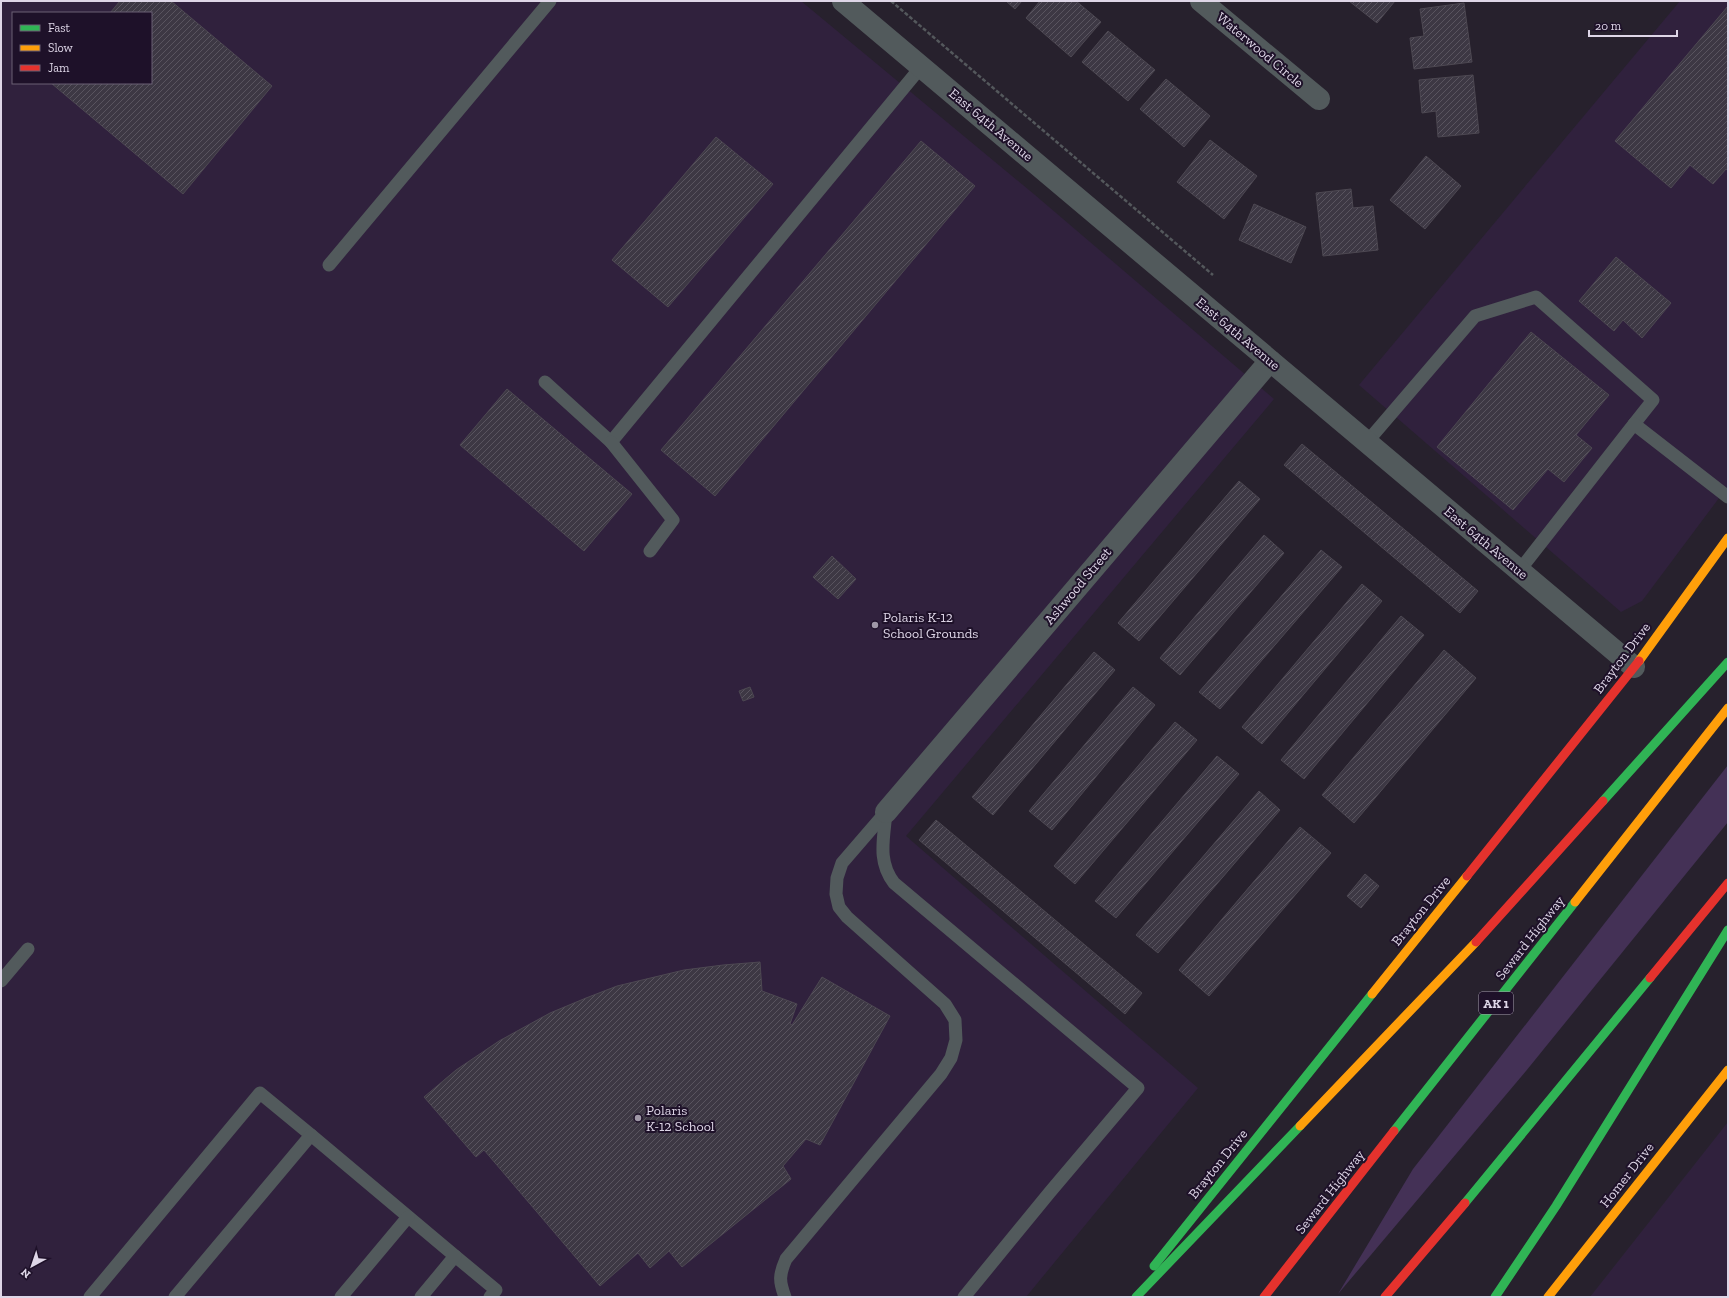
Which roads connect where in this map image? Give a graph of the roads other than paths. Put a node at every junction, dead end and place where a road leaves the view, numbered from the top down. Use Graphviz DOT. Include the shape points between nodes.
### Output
graph roads {
  1 [pos="550,1"];
  2 [pos="843,1"];
  3 [pos="1201,1"];
  4 [pos="921,67"];
  5 [pos="1319,100"];
  6 [pos="329,265"];
  7 [pos="1270,360"];
  8 [pos="546,382"];
  9 [pos="1634,424"];
  10 [pos="611,442"];
  11 [pos="1367,442"];
  12 [pos="1728,497"];
  13 [pos="1728,538"];
  14 [pos="650,551"];
  15 [pos="1519,571"];
  16 [pos="1728,662"];
  17 [pos="1634,667"];
  18 [pos="1728,708"];
  19 [pos="886,812"];
  20 [pos="1728,883"];
  21 [pos="1728,930"];
  22 [pos="28,949"];
  23 [pos="1,981"];
  24 [pos="1728,1070"];
  25 [pos="311,1135"];
  26 [pos="408,1217"];
  27 [pos="455,1256"];
  28 [pos="90,1297"];
  29 [pos="175,1297"];
  30 [pos="341,1297"];
  31 [pos="421,1297"];
  32 [pos="490,1297"];
  33 [pos="785,1297"];
  34 [pos="964,1297"];
  35 [pos="1129,1297"];
  36 [pos="1136,1297"];
  37 [pos="1264,1297"];
  38 [pos="1385,1297"];
  39 [pos="1495,1297"];
  40 [pos="1548,1297"];
  1 -- 6 [label="lane"];
  2 -- 4 [label="street, East 64th Avenue"];
  3 -- 5 [label="street, Waterwood Circle"];
  4 -- 7 [label="street, East 64th Avenue"];
  4 -- 10 [label="lane"];
  7 -- 11 [label="street, East 64th Avenue"];
  7 -- 19 [label="street, Ashwood Street"];
  8 -- 10 [label="lane"];
  9 -- 11 [label="lane" via="1652,400 1536,297 1475,316"];
  9 -- 12 [label="lane"];
  9 -- 15 [label="lane"];
  10 -- 14 [label="lane" via="674,520"];
  11 -- 15 [label="street, East 64th Avenue"];
  13 -- 17 [label="main road, Brayton Drive"];
  15 -- 17 [label="street, East 64th Avenue"];
  16 -- 36 [label="main road" via="1457,963"];
  17 -- 35 [label="main road, Brayton Drive"];
  18 -- 37 [label="main road, Seward Highway / AK 1"];
  19 -- 33 [label="lane" via="842,864 837,878 836,894 839,907 945,1004 955,1020 956,1040 951,1058 941,1074 786,1259 780,1271 780,1284"];
  19 -- 34 [label="lane" via="883,864 894,883 1138,1088"];
  20 -- 38 [label="main road"];
  21 -- 39 [label="main road" via="1556,1206"];
  22 -- 23 [label="lane"];
  24 -- 40 [label="main road, Homer Drive"];
  25 -- 26 [label="lane"];
  25 -- 28 [label="lane" via="260,1093"];
  25 -- 29 [label="lane"];
  26 -- 27 [label="lane"];
  26 -- 30 [label="lane"];
  27 -- 31 [label="lane"];
  27 -- 32 [label="lane" via="496,1290"];
}
